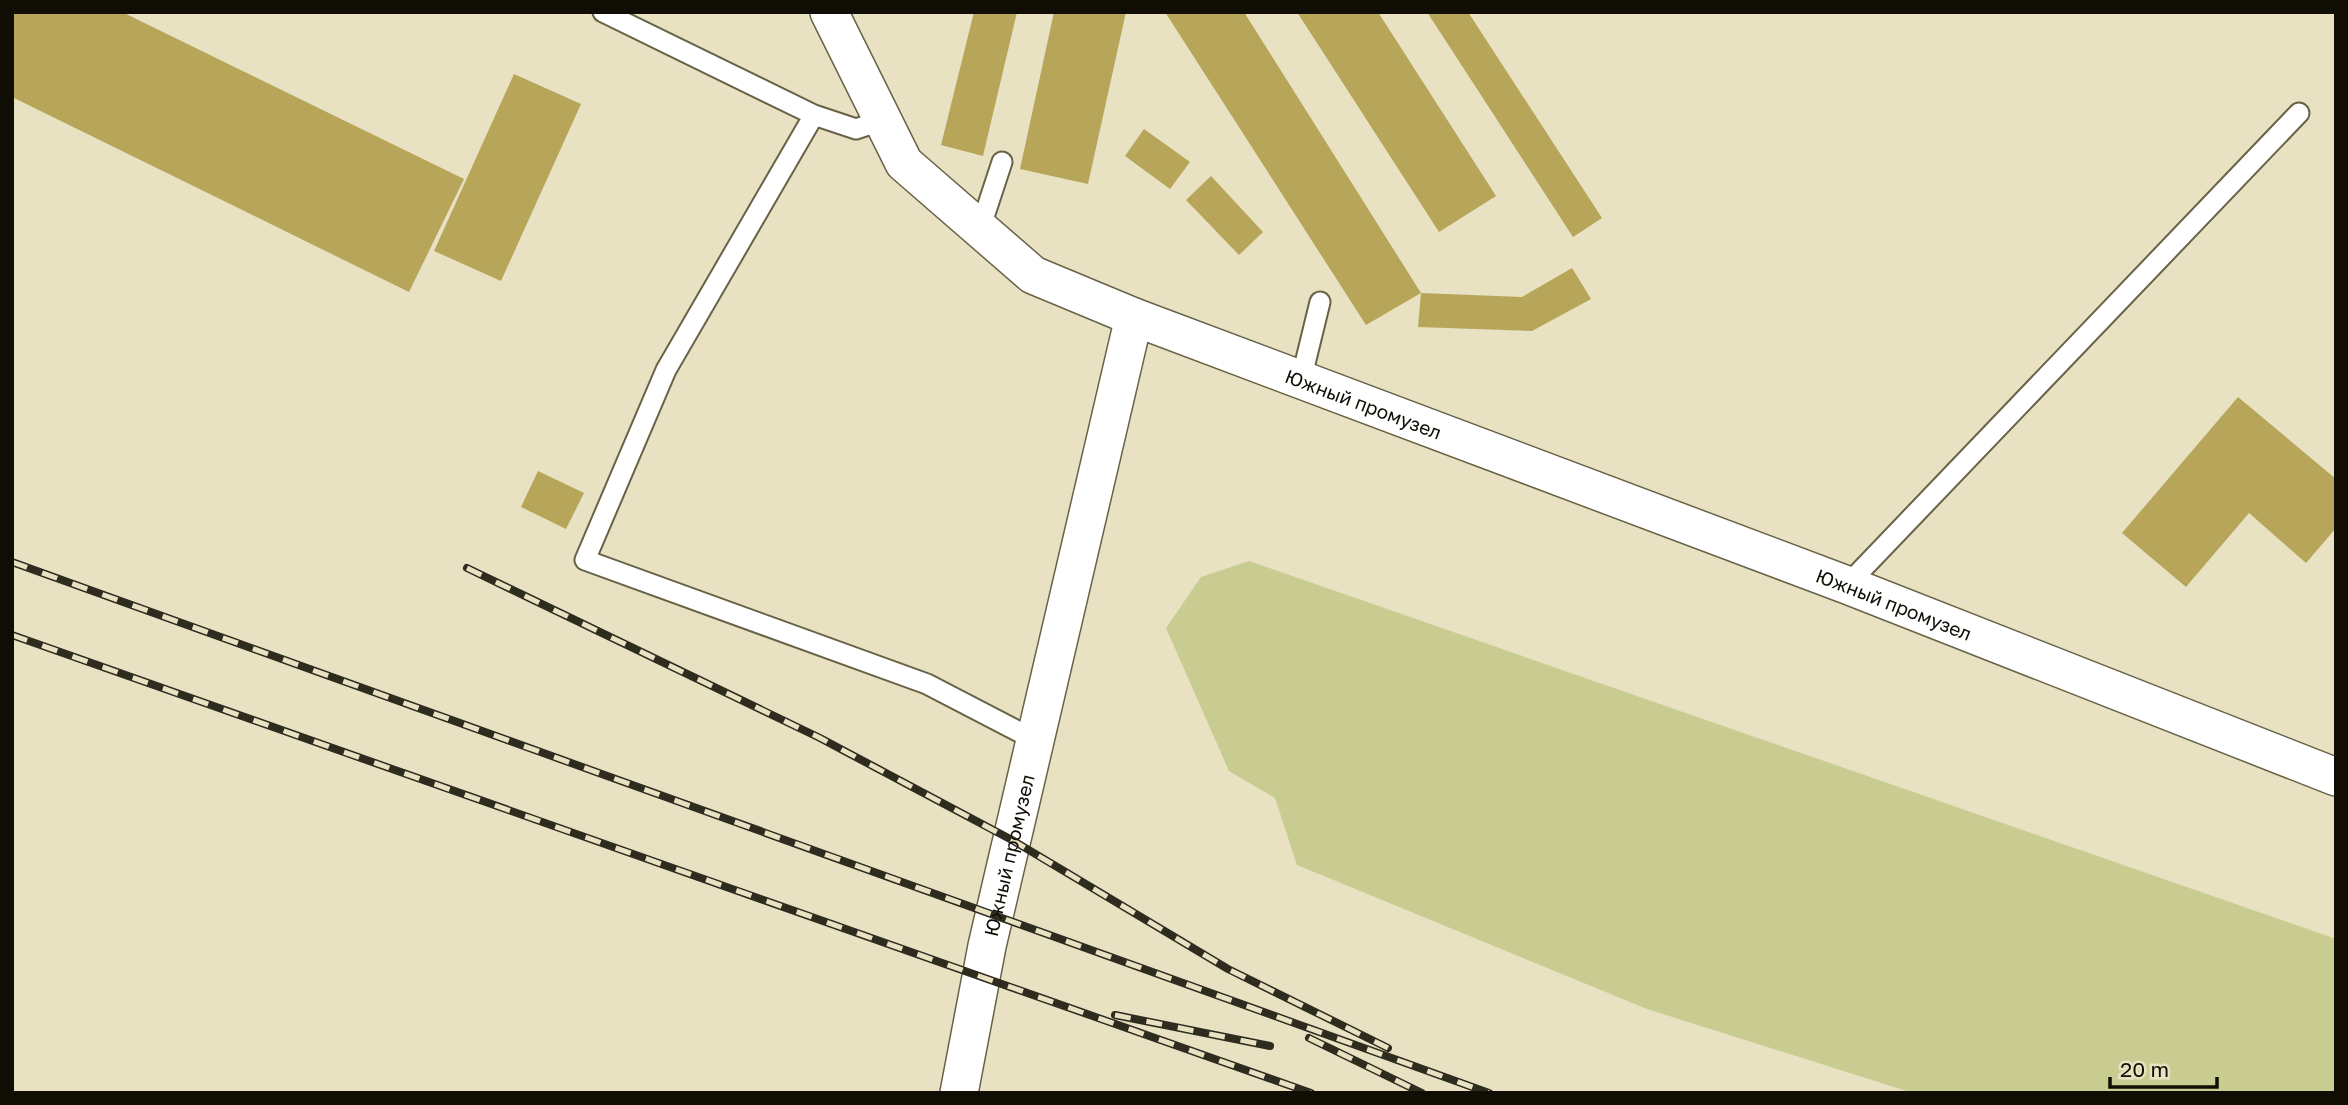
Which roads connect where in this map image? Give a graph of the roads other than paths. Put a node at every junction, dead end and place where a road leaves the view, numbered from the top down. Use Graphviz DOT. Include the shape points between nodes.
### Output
graph roads {
  1 [pos="603,12"];
  2 [pos="829,12"];
  3 [pos="2299,113"];
  4 [pos="814,115"];
  5 [pos="883,120"];
  6 [pos="1002,162"];
  7 [pos="980,229"];
  8 [pos="1320,302"];
  9 [pos="1134,317"];
  10 [pos="1301,380"];
  11 [pos="1847,585"];
  12 [pos="1035,740"];
  13 [pos="2336,777"];
  14 [pos="959,1093"];
  1 -- 4 [label="lane"];
  2 -- 5 [label="street"];
  3 -- 11 [label="lane"];
  4 -- 5 [label="lane" via="856,130"];
  4 -- 12 [label="lane" via="666,370 585,560 927,684"];
  5 -- 7 [label="street" via="904,163"];
  6 -- 7 [label="lane"];
  7 -- 9 [label="street" via="1033,275"];
  8 -- 10 [label="lane"];
  9 -- 10 [label="street, Южный промузел"];
  9 -- 12 [label="street, Южный промузел"];
  10 -- 11 [label="street, Южный промузел"];
  11 -- 13 [label="street, Южный промузел"];
  12 -- 14 [label="street, Южный промузел" via="987,946"];
}
